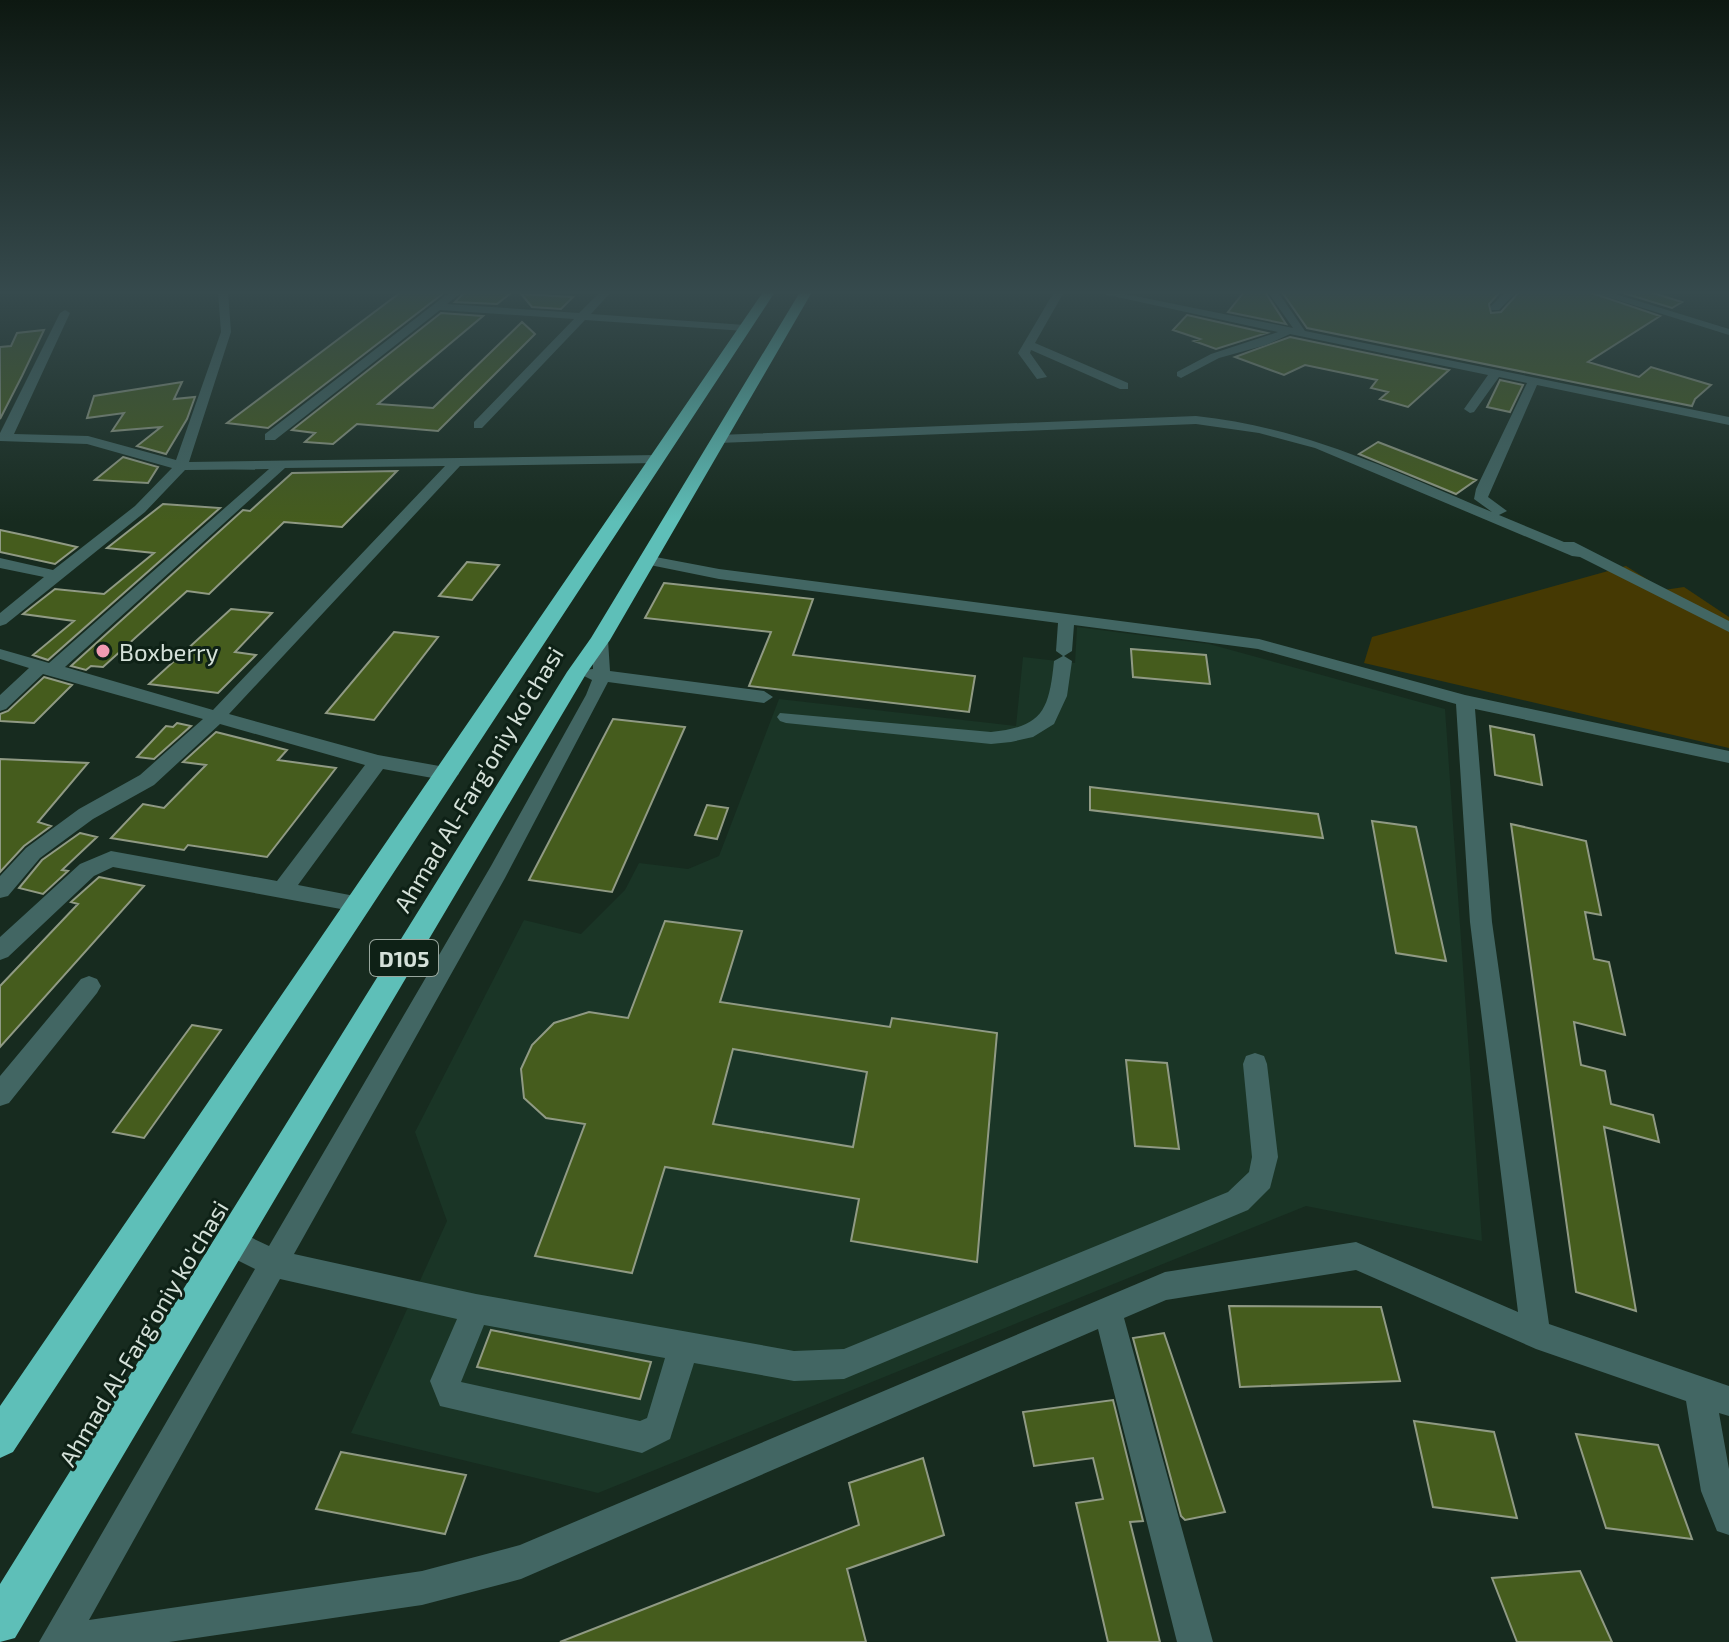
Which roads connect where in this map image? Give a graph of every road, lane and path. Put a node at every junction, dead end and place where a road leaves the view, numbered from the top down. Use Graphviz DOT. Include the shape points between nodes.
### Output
graph roads {
  1 [pos="37,369"];
  2 [pos="214,369"];
  3 [pos="359,369"];
  4 [pos="532,369"];
  5 [pos="718,369"];
  6 [pos="760,369"];
  7 [pos="1035,369"];
  8 [pos="1084,369"];
  9 [pos="1191,369"];
  10 [pos="1474,369"];
  11 [pos="1496,373"];
  12 [pos="1181,374"];
  13 [pos="1041,377"];
  14 [pos="1534,380"];
  15 [pos="1124,386"];
  16 [pos="1470,409"];
  17 [pos="1729,421"];
  18 [pos="478,425"];
  19 [pos="3,437"];
  20 [pos="270,437"];
  21 [pos="718,439"];
  22 [pos="658,459"];
  23 [pos="455,463"];
  24 [pos="181,466"];
  25 [pos="280,466"];
  26 [pos="1577,553"];
  27 [pos="645,560"];
  28 [pos="0,563"];
  29 [pos="56,575"];
  30 [pos="0,621"];
  31 [pos="1066,621"];
  32 [pos="1729,627"];
  33 [pos="0,654"];
  34 [pos="45,669"];
  35 [pos="589,673"];
  36 [pos="764,697"];
  37 [pos="1465,701"];
  38 [pos="0,705"];
  39 [pos="216,717"];
  40 [pos="786,717"];
  41 [pos="1729,757"];
  42 [pos="378,762"];
  43 [pos="449,774"];
  44 [pos="283,889"];
  45 [pos="0,890"];
  46 [pos="357,904"];
  47 [pos="0,951"];
  48 [pos="89,986"];
  49 [pos="1255,1064"];
  50 [pos="0,1095"];
  51 [pos="233,1243"];
  52 [pos="274,1264"];
  53 [pos="476,1309"];
  54 [pos="1108,1311"];
  55 [pos="1536,1334"];
  56 [pos="684,1346"];
  57 [pos="1699,1390"];
  58 [pos="1729,1401"];
  59 [pos="4,1425"];
  60 [pos="1729,1519"];
  61 [pos="0,1623"];
  62 [pos="57,1642"];
  63 [pos="71,1642"];
  64 [pos="1195,1642"];
  1 -- 19 [label="street"];
  2 -- 24 [label="street"];
  3 -- 20 [label="street"];
  4 -- 18 [label="street"];
  5 -- 22 [label="highway, Ahmad Al-Farg'oniy ko'chasi / D105"];
  6 -- 21 [label="highway, Ahmad Al-Farg'oniy ko'chasi / D105"];
  7 -- 13 [label="street"];
  8 -- 15 [label="street"];
  9 -- 12 [label="street"];
  10 -- 11 [label="street"];
  11 -- 14 [label="street"];
  11 -- 16 [label="street"];
  14 -- 17 [label="street"];
  14 -- 32 [label="street" via="1481,499"];
  19 -- 24 [label="street" via="88,440"];
  21 -- 26 [label="street" via="1029,424 1221,422 1320,445"];
  21 -- 27 [label="highway, Ahmad Al-Farg'oniy ko'chasi / D105"];
  22 -- 23 [label="street"];
  22 -- 43 [label="highway, Ahmad Al-Farg'oniy ko'chasi / D105"];
  23 -- 25 [label="street"];
  23 -- 39 [label="street"];
  24 -- 25 [label="street"];
  24 -- 29 [label="street" via="140,509"];
  25 -- 34 [label="street"];
  27 -- 31 [label="street"];
  27 -- 35 [label="highway, Ahmad Al-Farg'oniy ko'chasi / D105" via="600,640"];
  28 -- 29 [label="street"];
  29 -- 30 [label="street"];
  31 -- 37 [label="street" via="1259,644"];
  31 -- 40 [label="street" via="1061,696 1052,717 1019,737"];
  33 -- 34 [label="street"];
  34 -- 38 [label="street"];
  34 -- 39 [label="street"];
  35 -- 36 [label="street"];
  35 -- 51 [label="highway, Ahmad Al-Farg'oniy ko'chasi / D105"];
  35 -- 52 [label="street" via="595,695"];
  37 -- 41 [label="street"];
  37 -- 55 [label="street" via="1481,922"];
  39 -- 42 [label="street"];
  39 -- 45 [label="street" via="147,780 86,814 33,853"];
  42 -- 43 [label="street"];
  42 -- 44 [label="street"];
  43 -- 46 [label="highway, Ahmad Al-Farg'oniy ko'chasi / D105"];
  44 -- 46 [label="street"];
  44 -- 47 [label="street" via="111,859 87,870"];
  46 -- 59 [label="highway, Ahmad Al-Farg'oniy ko'chasi / D105"];
  48 -- 50 [label="street"];
  49 -- 56 [label="street" via="1265,1157 1261,1179 1238,1201 844,1364 794,1366"];
  51 -- 52 [label="street"];
  51 -- 61 [label="highway, Ahmad Al-Farg'oniy ko'chasi / D105"];
  52 -- 53 [label="street"];
  52 -- 62 [label="street"];
  53 -- 56 [label="street"];
  53 -- 56 [label="street" via="445,1381 451,1395 642,1437 659,1428"];
  54 -- 55 [label="street" via="1165,1286 1356,1256"];
  54 -- 63 [label="street" via="521,1562 422,1588"];
  54 -- 64 [label="street"];
  55 -- 57 [label="street"];
  57 -- 58 [label="street"];
  57 -- 60 [label="street" via="1717,1491"];
}
